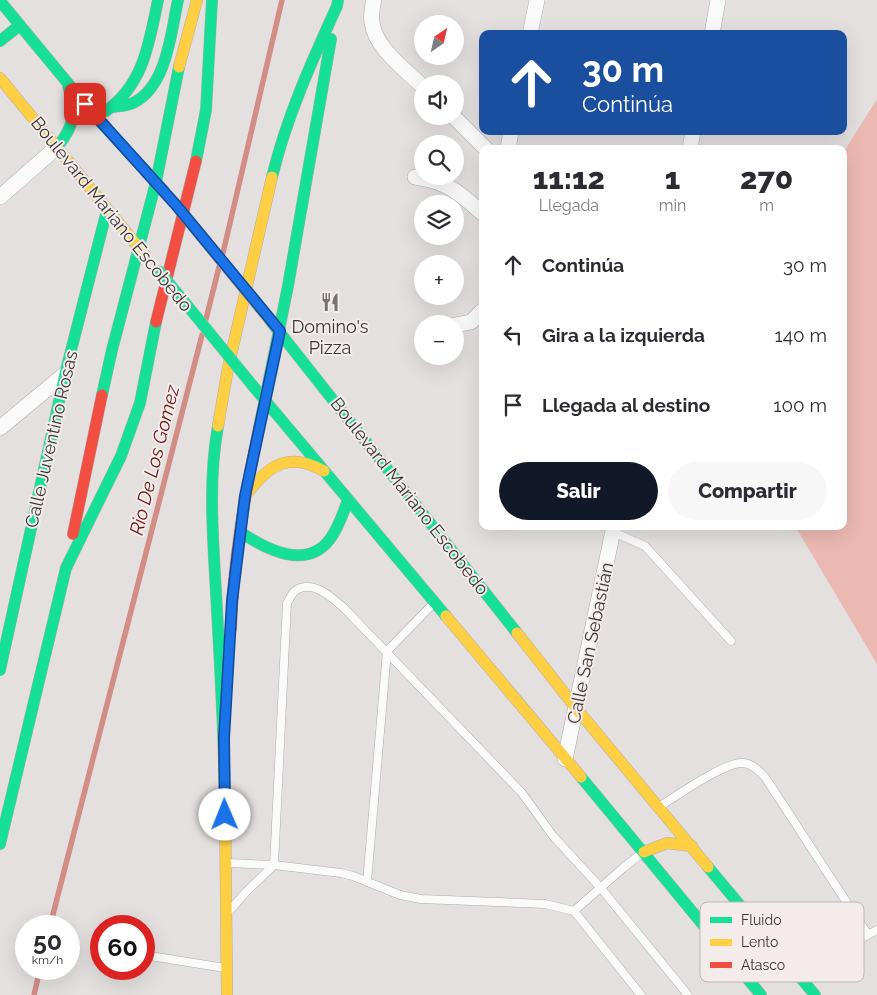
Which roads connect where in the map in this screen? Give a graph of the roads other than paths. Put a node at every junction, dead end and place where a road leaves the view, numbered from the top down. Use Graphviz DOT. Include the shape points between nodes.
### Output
graph roads {
  1 [pos="158,0"];
  2 [pos="178,0"];
  3 [pos="196,0"];
  4 [pos="212,0"];
  5 [pos="374,0"];
  6 [pos="537,0"];
  7 [pos="718,0"];
  8 [pos="0,1"];
  9 [pos="338,3"];
  10 [pos="20,25"];
  11 [pos="531,30"];
  12 [pos="713,30"];
  13 [pos="0,41"];
  14 [pos="0,78"];
  15 [pos="414,78"];
  16 [pos="67,82"];
  17 [pos="114,107"];
  18 [pos="95,116"];
  19 [pos="462,125"];
  20 [pos="482,145"];
  21 [pos="57,147"];
  22 [pos="156,182"];
  23 [pos="444,185"];
  24 [pos="0,197"];
  25 [pos="107,210"];
  26 [pos="479,210"];
  27 [pos="138,247"];
  28 [pos="288,286"];
  29 [pos="479,314"];
  30 [pos="294,318"];
  31 [pos="464,323"];
  32 [pos="280,331"];
  33 [pos="302,342"];
  34 [pos="65,374"];
  35 [pos="319,380"];
  36 [pos="264,399"];
  37 [pos="0,428"];
  38 [pos="329,474"];
  39 [pos="245,496"];
  40 [pos="348,500"];
  41 [pos="613,530"];
  42 [pos="615,530"];
  43 [pos="240,532"];
  44 [pos="66,568"];
  45 [pos="435,602"];
  46 [pos="731,641"];
  47 [pos="387,651"];
  48 [pos="0,670"];
  49 [pos="576,708"];
  50 [pos="224,738"];
  51 [pos="565,759"];
  52 [pos="659,807"];
  53 [pos="0,844"];
  54 [pos="692,846"];
  55 [pos="644,852"];
  56 [pos="226,863"];
  57 [pos="274,865"];
  58 [pos="367,882"];
  59 [pos="600,887"];
  60 [pos="739,902"];
  61 [pos="846,902"];
  62 [pos="574,911"];
  63 [pos="226,914"];
  64 [pos="700,920"];
  65 [pos="864,929"];
  66 [pos="877,930"];
  67 [pos="868,935"];
  68 [pos="864,937"];
  69 [pos="155,957"];
  70 [pos="227,968"];
  71 [pos="750,982"];
  72 [pos="805,982"];
  73 [pos="227,995"];
  74 [pos="641,995"];
  75 [pos="688,995"];
  76 [pos="761,995"];
  77 [pos="815,995"];
  1 -- 17 [label="main road" via="141,69 131,88"];
  2 -- 17 [label="main road" via="165,58 152,86 132,103"];
  3 -- 22 [label="main road"];
  4 -- 44 [label="main road" via="206,110 198,155 140,403 121,456"];
  5 -- 15 [label="street" via="372,23 378,38"];
  6 -- 11 [label="street"];
  7 -- 12 [label="street"];
  8 -- 10 [label="main road, Boulevard Mariano Escobedo"];
  9 -- 28 [label="main road"];
  9 -- 50 [label="main road" via="288,121 219,413 211,496"];
  10 -- 13 [label="main road"];
  10 -- 16 [label="main road, Boulevard Mariano Escobedo"];
  14 -- 21 [label="main road, Boulevard Mariano Escobedo"];
  16 -- 18 [label="main road, Boulevard Mariano Escobedo"];
  16 -- 21 [label="main road" via="74,119 69,133"];
  17 -- 18 [label="main road"];
  18 -- 22 [label="main road, Boulevard Mariano Escobedo"];
  19 -- 20 [label="street"];
  21 -- 24 [label="street"];
  21 -- 25 [label="main road, Boulevard Mariano Escobedo"];
  22 -- 27 [label="main road"];
  22 -- 32 [label="main road, Boulevard Mariano Escobedo, bridge"];
  23 -- 26 [label="street" via="454,189"];
  25 -- 27 [label="main road, Boulevard Mariano Escobedo"];
  25 -- 34 [label="main road, Calle Juventino Rosas"];
  27 -- 36 [label="main road, Boulevard Mariano Escobedo, bridge"];
  27 -- 44 [label="main road" via="112,350"];
  28 -- 30 [label="main road"];
  28 -- 32 [label="main road"];
  29 -- 31 [label="street" via="471,322"];
  32 -- 35 [label="main road, Boulevard Mariano Escobedo"];
  32 -- 36 [label="main road"];
  33 -- 35 [label="main road"];
  34 -- 37 [label="street"];
  34 -- 48 [label="main road, Calle Juventino Rosas"];
  35 -- 49 [label="main road, Boulevard Mariano Escobedo"];
  36 -- 38 [label="main road, Boulevard Mariano Escobedo"];
  36 -- 39 [label="main road"];
  38 -- 39 [label="main road" via="310,463 281,463 258,477"];
  38 -- 40 [label="main road, Boulevard Mariano Escobedo"];
  39 -- 43 [label="main road"];
  40 -- 43 [label="main road" via="332,536 312,553 289,555 276,552"];
  40 -- 45 [label="main road, Boulevard Mariano Escobedo"];
  41 -- 49 [label="street, Calle San Sebastián"];
  42 -- 46 [label="lane" via="645,546"];
  43 -- 50 [label="main road" via="232,601"];
  44 -- 53 [label="main road"];
  45 -- 47 [label="lane"];
  45 -- 51 [label="main road, Boulevard Mariano Escobedo"];
  47 -- 57 [label="lane" via="327,593 303,587 294,592 287,603"];
  47 -- 58 [label="lane"];
  47 -- 59 [label="lane" via="522,793 553,836"];
  49 -- 51 [label="street, Calle San Sebastián"];
  49 -- 52 [label="main road, Boulevard Mariano Escobedo"];
  50 -- 56 [label="main road"];
  51 -- 55 [label="main road, Boulevard Mariano Escobedo"];
  52 -- 54 [label="main road, Boulevard Mariano Escobedo"];
  52 -- 61 [label="lane" via="726,766 741,762 753,765 765,777"];
  54 -- 55 [label="main road" via="672,841"];
  54 -- 60 [label="main road, Boulevard Mariano Escobedo"];
  55 -- 59 [label="lane"];
  55 -- 64 [label="main road, Boulevard Mariano Escobedo"];
  56 -- 57 [label="lane"];
  56 -- 63 [label="main road"];
  57 -- 58 [label="lane" via="341,873"];
  57 -- 63 [label="lane"];
  58 -- 62 [label="lane" via="421,900 545,904"];
  59 -- 62 [label="lane"];
  59 -- 75 [label="lane"];
  62 -- 74 [label="lane"];
  63 -- 70 [label="main road"];
  65 -- 67 [label="lane"];
  66 -- 67 [label="lane"];
  67 -- 68 [label="lane"];
  69 -- 70 [label="lane"];
  70 -- 73 [label="main road"];
  71 -- 76 [label="main road, Boulevard Mariano Escobedo"];
  72 -- 77 [label="main road, Boulevard Mariano Escobedo"];
}
